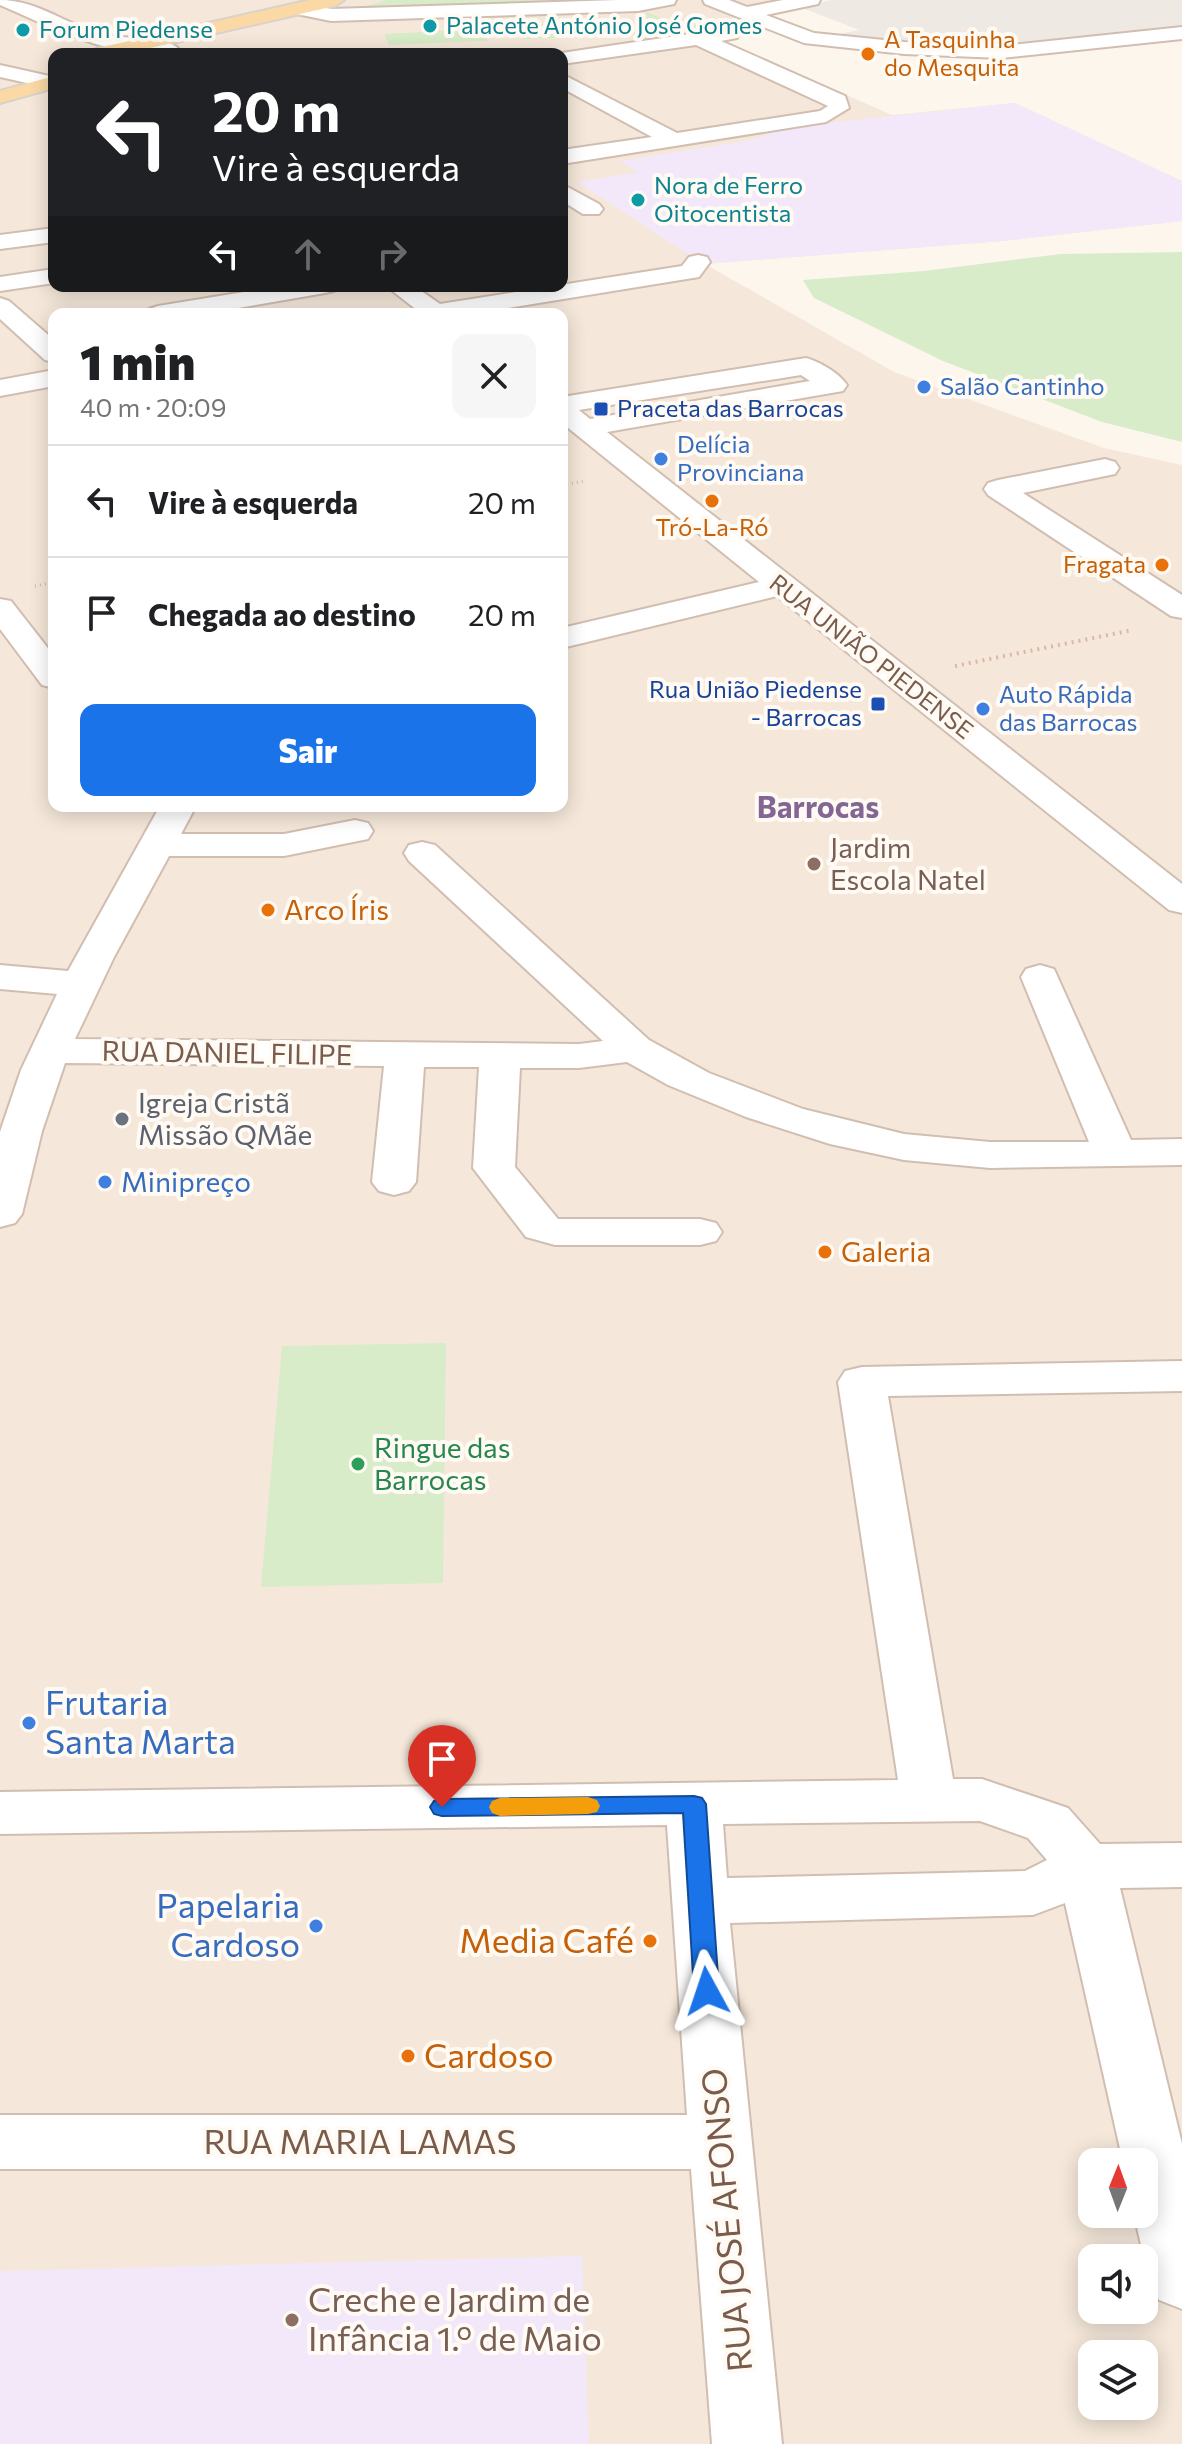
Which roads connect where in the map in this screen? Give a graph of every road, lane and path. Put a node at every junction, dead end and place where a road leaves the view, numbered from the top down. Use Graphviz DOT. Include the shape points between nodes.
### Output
graph roads {
  1 [pos="5,0"];
  2 [pos="335,0"];
  3 [pos="667,0"];
  4 [pos="712,0"];
  5 [pos="811,0"];
  6 [pos="299,9"];
  7 [pos="746,13"];
  8 [pos="271,16"];
  9 [pos="780,27"];
  10 [pos="1182,33"];
  11 [pos="700,39"];
  12 [pos="1128,40"];
  13 [pos="131,45"];
  14 [pos="120,48"];
  15 [pos="146,48"];
  16 [pos="170,48"];
  17 [pos="1169,56"];
  18 [pos="568,57"];
  19 [pos="6,76"];
  20 [pos="48,80"];
  21 [pos="48,82"];
  22 [pos="568,85"];
  23 [pos="0,97"];
  24 [pos="674,140"];
  25 [pos="568,156"];
  26 [pos="568,195"];
  27 [pos="591,209"];
  28 [pos="48,236"];
  29 [pos="0,242"];
  30 [pos="698,262"];
  31 [pos="48,277"];
  32 [pos="0,284"];
  33 [pos="294,292"];
  34 [pos="407,292"];
  35 [pos="567,292"];
  36 [pos="568,292"];
  37 [pos="0,306"];
  38 [pos="211,308"];
  39 [pos="430,308"];
  40 [pos="468,308"];
  41 [pos="44,333"];
  42 [pos="48,379"];
  43 [pos="0,388"];
  44 [pos="569,414"];
  45 [pos="1105,468"];
  46 [pos="781,586"];
  47 [pos="0,608"];
  48 [pos="1182,609"];
  49 [pos="1137,629"];
  50 [pos="568,637"];
  51 [pos="48,670"];
  52 [pos="899,677"];
  53 [pos="164,821"];
  54 [pos="355,831"];
  55 [pos="422,853"];
  56 [pos="1182,902"];
  57 [pos="0,977"];
  58 [pos="1040,977"];
  59 [pos="82,984"];
  60 [pos="635,1049"];
  61 [pos="50,1051"];
  62 [pos="405,1056"];
  63 [pos="500,1056"];
  64 [pos="9,1139"];
  65 [pos="1182,1152"];
  66 [pos="1115,1153"];
  67 [pos="394,1182"];
  68 [pos="0,1214"];
  69 [pos="700,1232"];
  70 [pos="1182,1376"];
  71 [pos="929,1801"];
  72 [pos="694,1804"];
  73 [pos="0,1813"];
  74 [pos="1182,1865"];
  75 [pos="1086,1866"];
  76 [pos="699,1901"];
  77 [pos="0,2142"];
  78 [pos="721,2142"];
  79 [pos="1182,2280"];
  80 [pos="747,2444"];
  1 -- 13 [label="street" via="100,40"];
  2 -- 6 [label="main road"];
  3 -- 6 [label="street" via="405,14 331,15"];
  4 -- 7 [label="street"];
  5 -- 7 [label="street"];
  6 -- 8 [label="main road"];
  7 -- 9 [label="street"];
  8 -- 13 [label="main road"];
  8 -- 16 [label="main road"];
  9 -- 11 [label="street"];
  9 -- 12 [label="street" via="844,44 967,52"];
  10 -- 12 [label="street"];
  11 -- 18 [label="street"];
  11 -- 24 [label="street" via="838,100 839,108 826,116"];
  12 -- 17 [label="street"];
  13 -- 14 [label="main road"];
  13 -- 15 [label="street"];
  19 -- 20 [label="street"];
  21 -- 23 [label="main road"];
  22 -- 24 [label="street"];
  24 -- 25 [label="street"];
  26 -- 27 [label="street"];
  28 -- 29 [label="street"];
  30 -- 36 [label="street" via="690,272"];
  31 -- 32 [label="street"];
  33 -- 38 [label="street"];
  34 -- 39 [label="street"];
  35 -- 40 [label="street"];
  37 -- 41 [label="street"];
  42 -- 43 [label="street"];
  44 -- 44 [label="street" via="834,385 806,366"];
  44 -- 46 [label="street, RUA UNIÃO PIEDENSE"];
  45 -- 48 [label="street" via="998,489"];
  46 -- 50 [label="street"];
  46 -- 52 [label="street, RUA UNIÃO PIEDENSE"];
  47 -- 51 [label="street"];
  49 -- 52 [label="path"];
  52 -- 56 [label="street, RUA UNIÃO PIEDENSE"];
  53 -- 54 [label="street" via="284,845"];
  53 -- 59 [label="street"];
  55 -- 60 [label="street"];
  57 -- 59 [label="street"];
  58 -- 66 [label="street"];
  59 -- 61 [label="street"];
  60 -- 63 [label="street, RUA DANIEL FILIPE"];
  60 -- 66 [label="street" via="675,1073 757,1108 885,1144 962,1154"];
  61 -- 62 [label="street, RUA DANIEL FILIPE"];
  61 -- 64 [label="street"];
  62 -- 63 [label="street, RUA DANIEL FILIPE"];
  62 -- 67 [label="street"];
  63 -- 69 [label="street" via="494,1168 542,1228"];
  64 -- 68 [label="street"];
  65 -- 66 [label="street"];
  70 -- 71 [label="street" via="862,1382"];
  71 -- 72 [label="street"];
  71 -- 75 [label="street" via="982,1800 1048,1823"];
  72 -- 73 [label="street"];
  72 -- 76 [label="street, RUA JOSÉ AFONSO"];
  74 -- 75 [label="street"];
  75 -- 76 [label="street" via="1033,1893"];
  75 -- 79 [label="street"];
  76 -- 78 [label="street, RUA JOSÉ AFONSO"];
  77 -- 78 [label="street, RUA MARIA LAMAS"];
  78 -- 80 [label="street, RUA JOSÉ AFONSO"];
}
